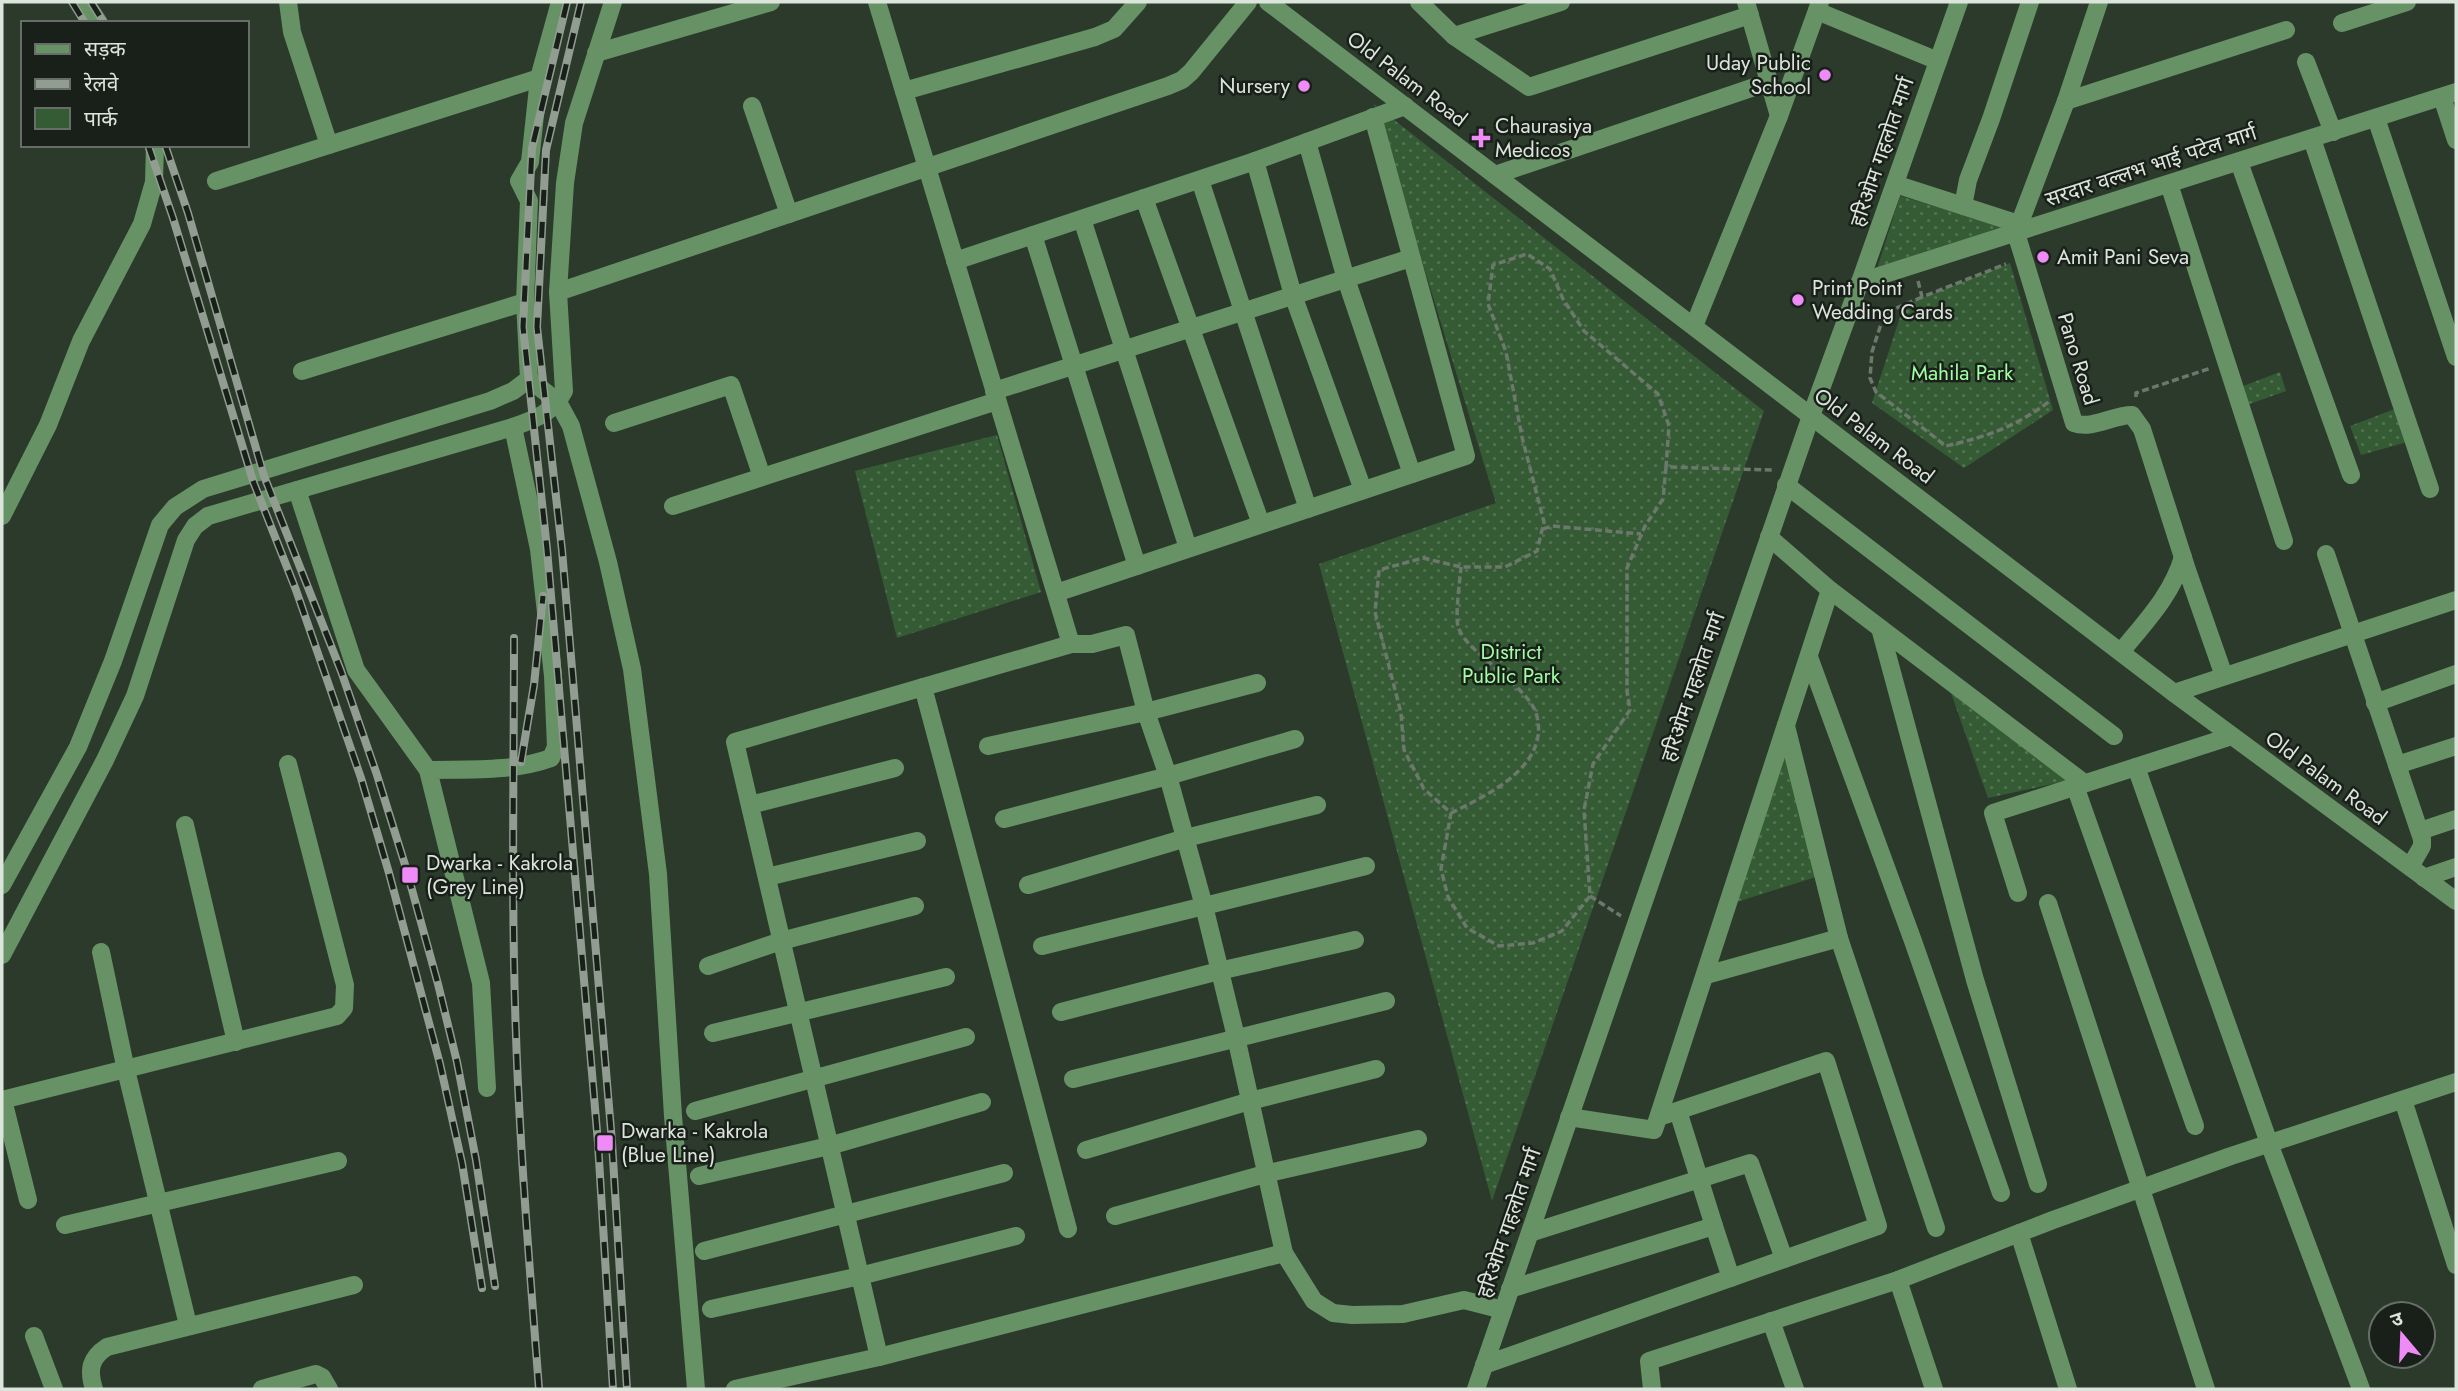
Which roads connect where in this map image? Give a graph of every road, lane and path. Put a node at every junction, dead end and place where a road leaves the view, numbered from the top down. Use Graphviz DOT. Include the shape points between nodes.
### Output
graph roads {
  1 [pos="85,2"];
  2 [pos="288,2"];
  3 [pos="560,2"];
  4 [pos="613,2"];
  5 [pos="771,2"];
  6 [pos="877,2"];
  7 [pos="1138,2"];
  8 [pos="1248,2"];
  9 [pos="1268,2"];
  10 [pos="1419,2"];
  11 [pos="1560,2"];
  12 [pos="1959,2"];
  13 [pos="2030,2"];
  14 [pos="2099,2"];
  15 [pos="2407,2"];
  16 [pos="1813,5"];
  17 [pos="1748,8"];
  18 [pos="98,21"];
  19 [pos="2342,23"];
  20 [pos="2286,30"];
  21 [pos="1454,36"];
  22 [pos="596,53"];
  23 [pos="1938,61"];
  24 [pos="2306,62"];
  25 [pos="540,78"];
  26 [pos="1769,82"];
  27 [pos="904,91"];
  28 [pos="2449,95"];
  29 [pos="2066,101"];
  30 [pos="752,106"];
  31 [pos="1405,106"];
  32 [pos="1779,116"];
  33 [pos="1373,117"];
  34 [pos="2376,118"];
  35 [pos="2333,132"];
  36 [pos="2312,139"];
  37 [pos="2456,140"];
  38 [pos="1307,142"];
  39 [pos="329,145"];
  40 [pos="155,147"];
  41 [pos="1255,161"];
  42 [pos="2239,162"];
  43 [pos="927,167"];
  44 [pos="1495,175"];
  45 [pos="1200,180"];
  46 [pos="216,181"];
  47 [pos="1895,184"];
  48 [pos="2169,184"];
  49 [pos="1144,198"];
  50 [pos="1963,206"];
  51 [pos="789,214"];
  52 [pos="1082,219"];
  53 [pos="2017,228"];
  54 [pos="1033,235"];
  55 [pos="1411,258"];
  56 [pos="955,261"];
  57 [pos="2010,263"];
  58 [pos="1914,265"];
  59 [pos="1346,279"];
  60 [pos="1860,282"];
  61 [pos="558,292"];
  62 [pos="1293,295"];
  63 [pos="1922,298"];
  64 [pos="525,302"];
  65 [pos="1243,311"];
  66 [pos="1694,326"];
  67 [pos="1189,328"];
  68 [pos="1125,349"];
  69 [pos="2456,357"];
  70 [pos="2227,362"];
  71 [pos="1075,365"];
  72 [pos="302,371"];
  73 [pos="530,379"];
  74 [pos="2048,392"];
  75 [pos="996,396"];
  76 [pos="558,402"];
  77 [pos="1811,415"];
  78 [pos="2138,420"];
  79 [pos="614,423"];
  80 [pos="513,426"];
  81 [pos="342,446"];
  82 [pos="1667,467"];
  83 [pos="1412,474"];
  84 [pos="352,475"];
  85 [pos="2351,475"];
  86 [pos="762,477"];
  87 [pos="1789,477"];
  88 [pos="2430,489"];
  89 [pos="298,490"];
  90 [pos="1363,490"];
  91 [pos="673,506"];
  92 [pos="1308,509"];
  93 [pos="2,516"];
  94 [pos="1261,524"];
  95 [pos="1542,529"];
  96 [pos="1641,534"];
  97 [pos="1769,537"];
  98 [pos="2284,541"];
  99 [pos="1188,548"];
  100 [pos="2326,554"];
  101 [pos="2183,557"];
  102 [pos="1137,566"];
  103 [pos="1461,567"];
  104 [pos="1829,590"];
  105 [pos="1056,593"];
  106 [pos="2456,600"];
  107 [pos="1880,628"];
  108 [pos="2352,634"];
  109 [pos="1071,644"];
  110 [pos="2121,652"];
  111 [pos="1808,657"];
  112 [pos="2456,674"];
  113 [pos="2224,676"];
  114 [pos="1257,683"];
  115 [pos="923,687"];
  116 [pos="2174,693"];
  117 [pos="2375,703"];
  118 [pos="1146,712"];
  119 [pos="1786,726"];
  120 [pos="2114,736"];
  121 [pos="2232,736"];
  122 [pos="1295,739"];
  123 [pos="988,746"];
  124 [pos="2456,746"];
  125 [pos="288,764"];
  126 [pos="2397,765"];
  127 [pos="2136,767"];
  128 [pos="895,768"];
  129 [pos="428,770"];
  130 [pos="1168,776"];
  131 [pos="2080,785"];
  132 [pos="750,805"];
  133 [pos="1317,806"];
  134 [pos="1451,813"];
  135 [pos="1004,819"];
  136 [pos="2456,819"];
  137 [pos="185,825"];
  138 [pos="2420,831"];
  139 [pos="1186,838"];
  140 [pos="917,841"];
  141 [pos="1366,866"];
  142 [pos="2456,867"];
  143 [pos="2417,872"];
  144 [pos="767,877"];
  145 [pos="1028,884"];
  146 [pos="2,885"];
  147 [pos="2018,892"];
  148 [pos="1590,896"];
  149 [pos="2456,901"];
  150 [pos="2048,903"];
  151 [pos="915,906"];
  152 [pos="1204,906"];
  153 [pos="1635,926"];
  154 [pos="1839,938"];
  155 [pos="1354,940"];
  156 [pos="782,941"];
  157 [pos="1042,946"];
  158 [pos="101,952"];
  159 [pos="2,955"];
  160 [pos="708,966"];
  161 [pos="1219,971"];
  162 [pos="1706,975"];
  163 [pos="946,977"];
  164 [pos="1385,1001"];
  165 [pos="1060,1012"];
  166 [pos="799,1014"];
  167 [pos="713,1033"];
  168 [pos="966,1037"];
  169 [pos="1236,1037"];
  170 [pos="236,1042"];
  171 [pos="1376,1069"];
  172 [pos="126,1070"];
  173 [pos="814,1079"];
  174 [pos="1073,1079"];
  175 [pos="2456,1082"];
  176 [pos="487,1087"];
  177 [pos="3,1100"];
  178 [pos="2403,1100"];
  179 [pos="1250,1101"];
  180 [pos="982,1102"];
  181 [pos="695,1111"];
  182 [pos="1678,1111"];
  183 [pos="1569,1117"];
  184 [pos="1659,1117"];
  185 [pos="2195,1126"];
  186 [pos="1418,1139"];
  187 [pos="2269,1143"];
  188 [pos="829,1146"];
  189 [pos="1086,1150"];
  190 [pos="338,1161"];
  191 [pos="1004,1173"];
  192 [pos="1265,1174"];
  193 [pos="699,1175"];
  194 [pos="1701,1178"];
  195 [pos="2038,1184"];
  196 [pos="2140,1189"];
  197 [pos="2001,1193"];
  198 [pos="28,1200"];
  199 [pos="158,1203"];
  200 [pos="846,1214"];
  201 [pos="1115,1216"];
  202 [pos="65,1225"];
  203 [pos="1714,1226"];
  204 [pos="1936,1228"];
  205 [pos="1068,1229"];
  206 [pos="1530,1233"];
  207 [pos="2019,1233"];
  208 [pos="1016,1236"];
  209 [pos="704,1251"];
  210 [pos="1284,1253"];
  211 [pos="1784,1259"];
  212 [pos="2456,1265"];
  213 [pos="860,1276"];
  214 [pos="1731,1278"];
  215 [pos="1898,1280"];
  216 [pos="354,1285"];
  217 [pos="1510,1289"];
  218 [pos="711,1309"];
  219 [pos="1503,1310"];
  220 [pos="1771,1321"];
  221 [pos="188,1325"];
  222 [pos="34,1336"];
  223 [pos="879,1357"];
  224 [pos="1484,1365"];
  225 [pos="54,1389"];
  226 [pos="94,1389"];
  227 [pos="262,1389"];
  228 [pos="329,1389"];
  229 [pos="696,1389"];
  230 [pos="735,1389"];
  231 [pos="1476,1389"];
  232 [pos="1653,1389"];
  233 [pos="1795,1389"];
  234 [pos="1934,1389"];
  235 [pos="2068,1389"];
  236 [pos="2206,1389"];
  237 [pos="2361,1389"];
  1 -- 18 [label="street"];
  2 -- 39 [label="street" via="292,32"];
  3 -- 25 [label="street"];
  4 -- 22 [label="street"];
  5 -- 22 [label="street"];
  6 -- 27 [label="street"];
  7 -- 27 [label="street" via="1114,29 1095,37"];
  8 -- 43 [label="street" via="1182,80"];
  9 -- 31 [label="street, Old Palam Road"];
  10 -- 21 [label="street"];
  11 -- 21 [label="street"];
  12 -- 23 [label="street, हरिओम गहलोत मार्ग"];
  13 -- 50 [label="street"];
  14 -- 29 [label="street"];
  15 -- 19 [label="street"];
  16 -- 23 [label="street"];
  16 -- 32 [label="street" via="1810,28"];
  17 -- 21 [label="street" via="1529,87"];
  17 -- 26 [label="street"];
  20 -- 29 [label="street"];
  22 -- 61 [label="street" via="574,124"];
  23 -- 47 [label="street, हरिओम गहलोत मार्ग"];
  24 -- 35 [label="street"];
  25 -- 39 [label="street"];
  25 -- 64 [label="street" via="530,162 519,181 528,201"];
  26 -- 32 [label="street"];
  26 -- 44 [label="street"];
  27 -- 43 [label="street"];
  28 -- 34 [label="street, सरदार वल्लभ भाई पटेल मार्ग"];
  28 -- 37 [label="street"];
  29 -- 53 [label="street"];
  30 -- 51 [label="street"];
  31 -- 33 [label="street"];
  31 -- 44 [label="street, Old Palam Road"];
  32 -- 66 [label="street"];
  33 -- 38 [label="street"];
  33 -- 55 [label="street"];
  34 -- 35 [label="street, सरदार वल्लभ भाई पटेल मार्ग"];
  34 -- 69 [label="street"];
  35 -- 36 [label="street, सरदार वल्लभ भाई पटेल मार्ग"];
  36 -- 42 [label="street, सरदार वल्लभ भाई पटेल मार्ग"];
  36 -- 88 [label="street"];
  38 -- 41 [label="street"];
  38 -- 59 [label="street"];
  39 -- 46 [label="street"];
  40 -- 93 [label="street" via="154,182 142,224 80,341 48,425"];
  41 -- 45 [label="street"];
  41 -- 62 [label="street"];
  42 -- 48 [label="street, सरदार वल्लभ भाई पटेल मार्ग"];
  42 -- 85 [label="street"];
  43 -- 51 [label="street"];
  43 -- 56 [label="street"];
  44 -- 66 [label="street, Old Palam Road"];
  45 -- 49 [label="street"];
  45 -- 65 [label="street"];
  47 -- 50 [label="street"];
  47 -- 60 [label="street, हरिओम गहलोत मार्ग"];
  48 -- 53 [label="street, सरदार वल्लभ भाई पटेल मार्ग"];
  48 -- 70 [label="street"];
  49 -- 52 [label="street"];
  49 -- 67 [label="street"];
  50 -- 53 [label="street"];
  51 -- 61 [label="street"];
  52 -- 54 [label="street"];
  52 -- 68 [label="street"];
  53 -- 58 [label="street, सरदार वल्लभ भाई पटेल मार्ग"];
  53 -- 78 [label="street, Pano Road" via="2074,423 2082,426 2125,415"];
  54 -- 56 [label="street"];
  54 -- 71 [label="street"];
  55 -- 59 [label="street"];
  55 -- 83 [label="street" via="1466,456"];
  56 -- 75 [label="street"];
  57 -- 63 [label="path"];
  58 -- 60 [label="street, सरदार वल्लभ भाई पटेल मार्ग"];
  58 -- 63 [label="path"];
  59 -- 62 [label="street"];
  59 -- 83 [label="street"];
  60 -- 77 [label="street, हरिओम गहलोत मार्ग"];
  61 -- 76 [label="street" via="564,391"];
  62 -- 65 [label="street"];
  62 -- 90 [label="street"];
  63 -- 74 [label="path" via="1892,310 1881,324 1870,378 1876,392 1947,446 1985,437 2024,420 2050,400"];
  64 -- 72 [label="street"];
  64 -- 73 [label="street"];
  65 -- 67 [label="street"];
  65 -- 92 [label="street"];
  66 -- 77 [label="street, Old Palam Road"];
  67 -- 68 [label="street"];
  67 -- 94 [label="street"];
  68 -- 71 [label="street"];
  68 -- 99 [label="street"];
  70 -- 78 [label="path" via="2136,393"];
  70 -- 98 [label="street"];
  71 -- 75 [label="street"];
  71 -- 102 [label="street"];
  73 -- 76 [label="street"];
  73 -- 81 [label="street" via="491,401"];
  75 -- 86 [label="street"];
  75 -- 105 [label="street"];
  76 -- 80 [label="street" via="543,416"];
  76 -- 229 [label="street" via="571,426 632,670 658,874"];
  77 -- 87 [label="street, हरिओम गहलोत मार्ग"];
  77 -- 110 [label="street, Old Palam Road"];
  78 -- 101 [label="street"];
  79 -- 86 [label="street" via="731,385"];
  80 -- 84 [label="street"];
  80 -- 129 [label="street" via="539,549 556,747 551,758 539,762"];
  81 -- 84 [label="street"];
  81 -- 146 [label="street" via="203,489 175,507 160,525 78,747"];
  82 -- 87 [label="path"];
  82 -- 95 [label="path" via="1669,426 1658,394 1584,331 1550,269 1527,254 1493,265 1488,304 1506,352"];
  82 -- 96 [label="path" via="1663,499"];
  83 -- 90 [label="street"];
  84 -- 89 [label="street"];
  86 -- 91 [label="street"];
  87 -- 97 [label="street, हरिओम गहलोत मार्ग"];
  87 -- 120 [label="street"];
  89 -- 129 [label="street" via="356,670"];
  89 -- 159 [label="street" via="208,516 186,540 135,695"];
  90 -- 92 [label="street"];
  92 -- 94 [label="street"];
  94 -- 99 [label="street"];
  95 -- 96 [label="path" via="1552,526"];
  95 -- 103 [label="path" via="1537,551 1505,567"];
  96 -- 148 [label="path" via="1627,568 1630,710 1593,764 1584,810"];
  97 -- 104 [label="street"];
  97 -- 153 [label="street, हरिओम गहलोत मार्ग"];
  99 -- 102 [label="street"];
  100 -- 108 [label="street"];
  101 -- 110 [label="street" via="2168,594"];
  101 -- 113 [label="street"];
  102 -- 105 [label="street"];
  103 -- 134 [label="path" via="1458,626 1476,652 1518,689 1536,712 1538,744 1518,774"];
  103 -- 134 [label="path" via="1423,558 1379,570 1375,612 1401,713 1404,750 1424,789"];
  104 -- 107 [label="street"];
  104 -- 111 [label="street"];
  105 -- 109 [label="street"];
  106 -- 108 [label="street"];
  107 -- 131 [label="street"];
  107 -- 195 [label="street" via="1975,980"];
  108 -- 113 [label="street"];
  108 -- 117 [label="street"];
  109 -- 115 [label="street"];
  109 -- 118 [label="street" via="1092,645 1126,635"];
  110 -- 116 [label="street, Old Palam Road"];
  111 -- 119 [label="street"];
  111 -- 197 [label="street"];
  112 -- 117 [label="street"];
  113 -- 116 [label="street"];
  114 -- 118 [label="street"];
  115 -- 132 [label="street" via="735,742"];
  115 -- 205 [label="street"];
  116 -- 121 [label="street, Old Palam Road"];
  117 -- 126 [label="street"];
  118 -- 123 [label="street"];
  118 -- 130 [label="street"];
  119 -- 154 [label="street"];
  119 -- 162 [label="street"];
  121 -- 127 [label="street"];
  121 -- 143 [label="street, Old Palam Road"];
  122 -- 130 [label="street"];
  124 -- 126 [label="street"];
  125 -- 170 [label="street" via="345,985 344,1008 337,1016"];
  126 -- 138 [label="street"];
  127 -- 131 [label="street"];
  127 -- 187 [label="street"];
  128 -- 132 [label="street"];
  129 -- 176 [label="street" via="481,983"];
  130 -- 135 [label="street"];
  130 -- 139 [label="street"];
  131 -- 147 [label="street" via="1993,813"];
  131 -- 185 [label="street"];
  132 -- 144 [label="street"];
  133 -- 139 [label="street"];
  134 -- 148 [label="path" via="1441,869 1448,897 1467,928 1499,946 1533,943 1562,931"];
  136 -- 138 [label="street"];
  137 -- 170 [label="street"];
  138 -- 143 [label="street"];
  139 -- 145 [label="street"];
  139 -- 152 [label="street"];
  140 -- 144 [label="street"];
  141 -- 152 [label="street"];
  142 -- 143 [label="street"];
  143 -- 149 [label="street, Old Palam Road"];
  144 -- 156 [label="street"];
  148 -- 153 [label="path"];
  150 -- 196 [label="street"];
  151 -- 156 [label="street"];
  152 -- 157 [label="street"];
  152 -- 161 [label="street"];
  153 -- 183 [label="street, हरिओम गहलोत मार्ग"];
  154 -- 162 [label="street"];
  154 -- 204 [label="street"];
  155 -- 161 [label="street"];
  156 -- 160 [label="street"];
  156 -- 166 [label="street"];
  158 -- 172 [label="street"];
  161 -- 165 [label="street"];
  161 -- 169 [label="street"];
  162 -- 184 [label="street"];
  163 -- 166 [label="street"];
  164 -- 169 [label="street"];
  166 -- 167 [label="street"];
  166 -- 173 [label="street"];
  168 -- 173 [label="street"];
  169 -- 174 [label="street"];
  169 -- 179 [label="street"];
  170 -- 172 [label="street"];
  171 -- 179 [label="street"];
  172 -- 177 [label="street"];
  172 -- 199 [label="street"];
  173 -- 181 [label="street"];
  173 -- 188 [label="street"];
  175 -- 178 [label="street"];
  177 -- 198 [label="street"];
  178 -- 187 [label="street"];
  178 -- 212 [label="street"];
  179 -- 189 [label="street"];
  179 -- 192 [label="street"];
  180 -- 188 [label="street"];
  182 -- 184 [label="street"];
  182 -- 194 [label="street"];
  182 -- 211 [label="street" via="1826,1061 1878,1226"];
  183 -- 184 [label="street" via="1654,1130"];
  183 -- 206 [label="street, हरिओम गहलोत मार्ग"];
  186 -- 192 [label="street"];
  187 -- 196 [label="street"];
  187 -- 237 [label="street"];
  188 -- 193 [label="street"];
  188 -- 200 [label="street"];
  190 -- 199 [label="street"];
  191 -- 200 [label="street"];
  192 -- 201 [label="street"];
  192 -- 210 [label="street"];
  194 -- 203 [label="street"];
  194 -- 206 [label="street"];
  194 -- 211 [label="street" via="1750,1163"];
  196 -- 207 [label="street"];
  196 -- 236 [label="street"];
  199 -- 202 [label="street"];
  199 -- 221 [label="street"];
  200 -- 209 [label="street"];
  200 -- 213 [label="street"];
  203 -- 214 [label="street"];
  203 -- 217 [label="street"];
  206 -- 217 [label="street, हरिओम गहलोत मार्ग"];
  207 -- 215 [label="street"];
  207 -- 235 [label="street"];
  208 -- 213 [label="street"];
  210 -- 219 [label="street" via="1314,1301 1333,1313 1403,1314 1464,1300"];
  210 -- 223 [label="street"];
  211 -- 214 [label="street"];
  213 -- 218 [label="street"];
  213 -- 223 [label="street"];
  214 -- 224 [label="street"];
  215 -- 220 [label="street"];
  215 -- 234 [label="street"];
  216 -- 221 [label="street"];
  217 -- 219 [label="street, हरिओम गहलोत मार्ग"];
  219 -- 224 [label="street, हरिओम गहलोत मार्ग"];
  220 -- 232 [label="street" via="1648,1361"];
  220 -- 233 [label="street"];
  221 -- 226 [label="street" via="96,1354 91,1365"];
  222 -- 225 [label="street"];
  223 -- 230 [label="street"];
  224 -- 231 [label="street, हरिओम गहलोत मार्ग"];
  227 -- 228 [label="street" via="316,1374"];
}
